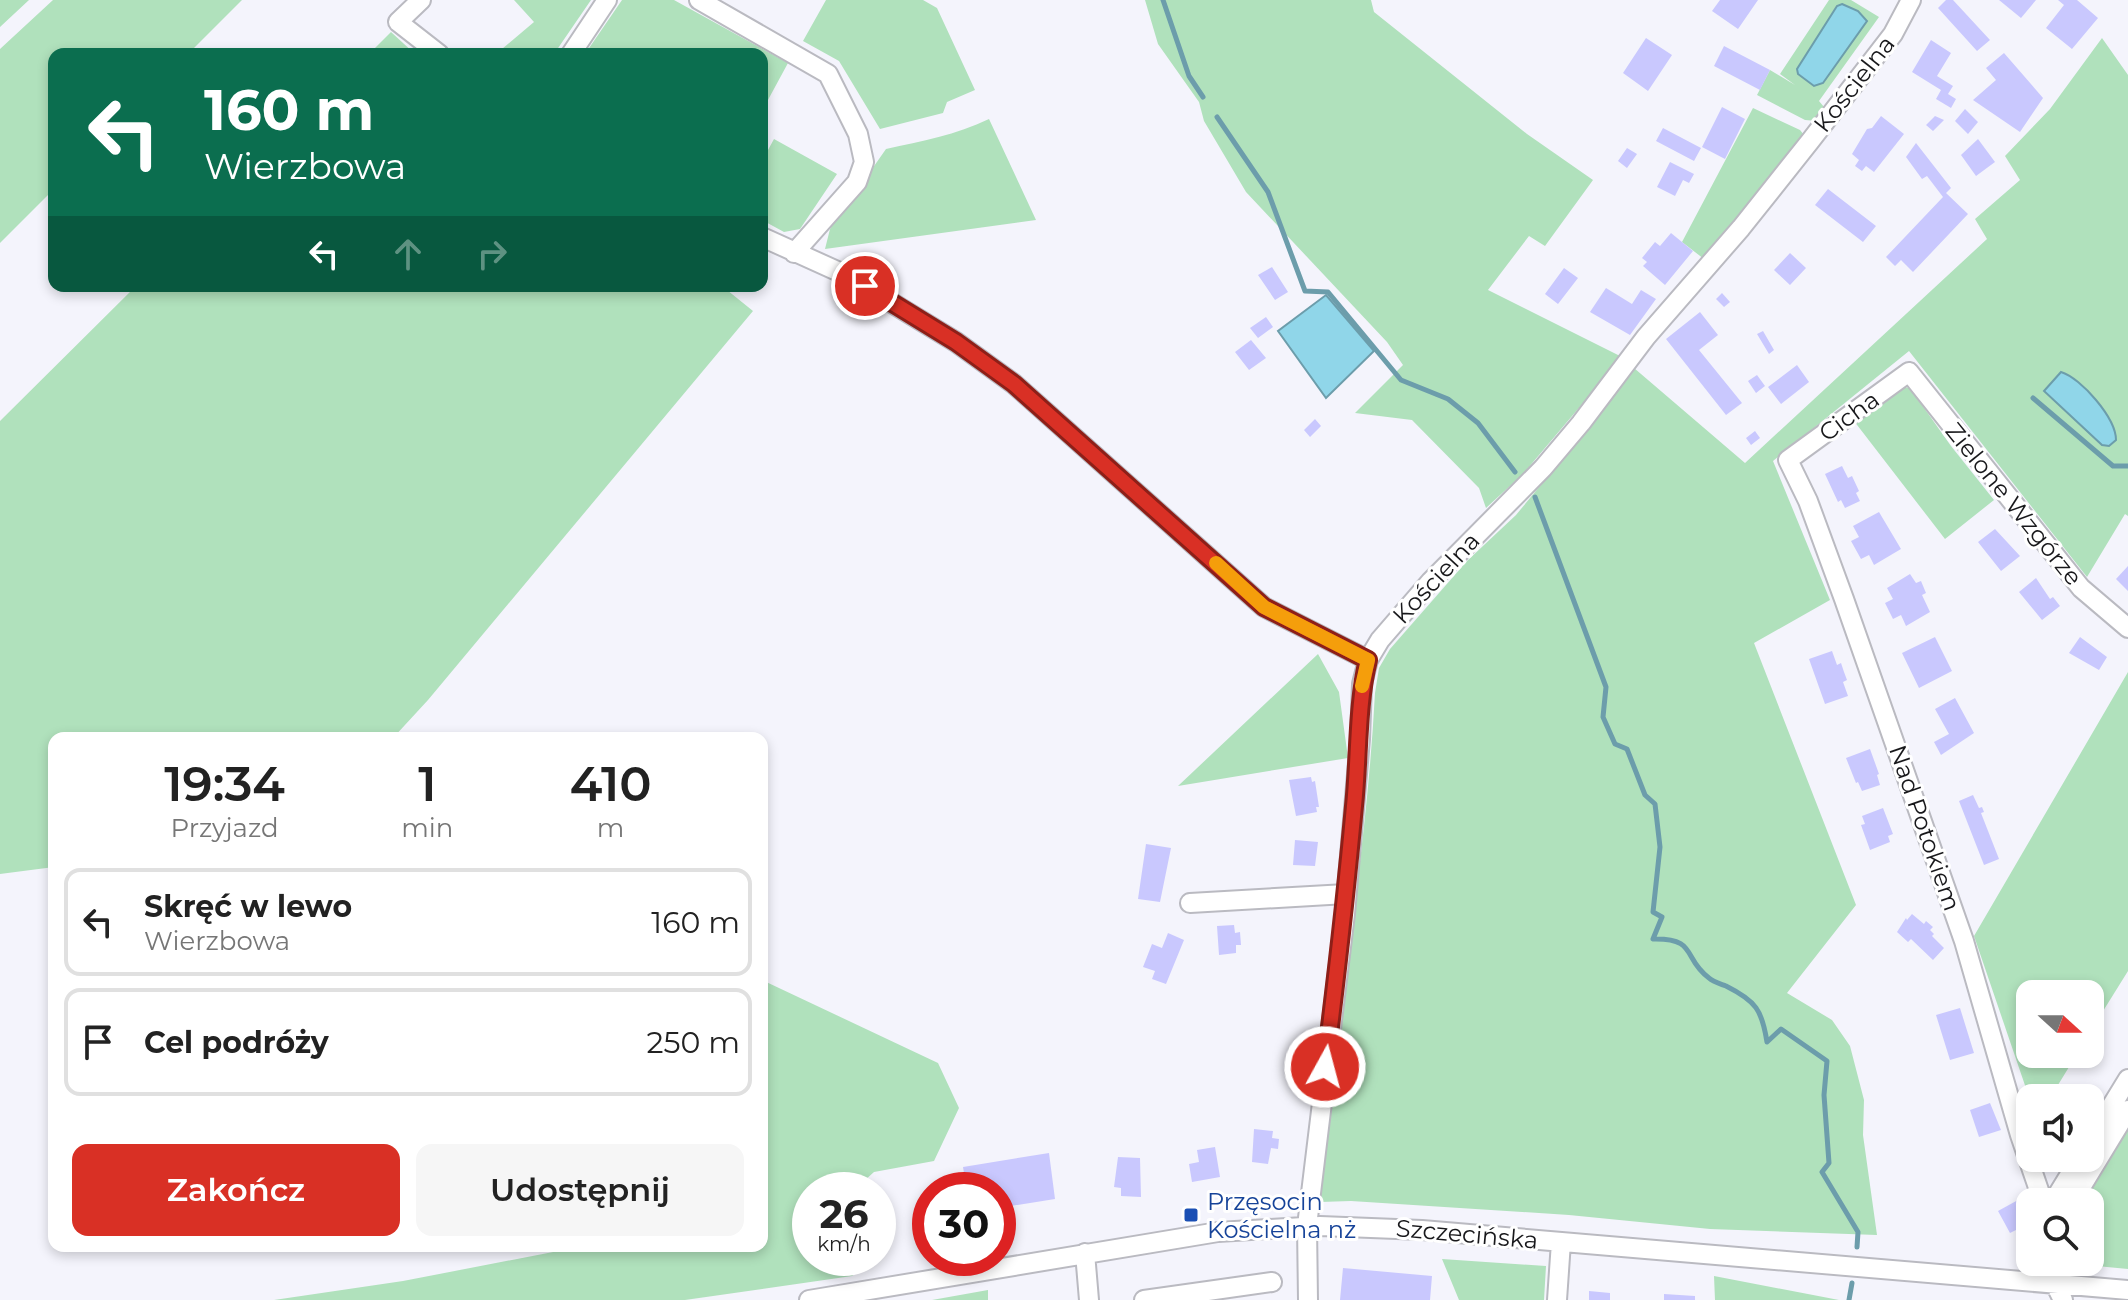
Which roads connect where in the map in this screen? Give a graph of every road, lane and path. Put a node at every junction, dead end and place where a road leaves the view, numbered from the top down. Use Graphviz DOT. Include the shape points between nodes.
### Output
graph roads {
  1 [pos="421,0"];
  2 [pos="607,0"];
  3 [pos="699,0"];
  4 [pos="1912,3"];
  5 [pos="431,48"];
  6 [pos="575,48"];
  7 [pos="768,240"];
  8 [pos="794,253"];
  9 [pos="1909,372"];
  10 [pos="1788,460"];
  11 [pos="2128,628"];
  12 [pos="1368,660"];
  13 [pos="1346,894"];
  14 [pos="1190,903"];
  15 [pos="2128,1079"];
  16 [pos="2128,1110"];
  17 [pos="2104,1118"];
  18 [pos="2039,1188"];
  19 [pos="2081,1188"];
  20 [pos="1307,1226"];
  21 [pos="1561,1242"];
  22 [pos="1085,1253"];
  23 [pos="1272,1282"];
  24 [pos="2128,1290"];
  25 [pos="2059,1292"];
  26 [pos="809,1300"];
  27 [pos="1089,1300"];
  28 [pos="1144,1300"];
  29 [pos="1308,1300"];
  30 [pos="1557,1300"];
  1 -- 5 [label="street" via="398,22"];
  2 -- 6 [label="street"];
  3 -- 8 [label="street" via="828,74 858,134 864,162 857,182"];
  4 -- 12 [label="street, Kościelna" via="1741,228 1646,337 1581,423 1431,581"];
  7 -- 8 [label="street"];
  8 -- 12 [label="street" via="846,275 956,342 1014,384 1264,607"];
  9 -- 10 [label="street, Cicha"];
  9 -- 11 [label="street, Zielone Wzgórze" via="2081,588"];
  10 -- 18 [label="street, Nad Potokiem" via="1834,571 1960,927"];
  12 -- 13 [label="street, Kościelna"];
  13 -- 14 [label="street"];
  13 -- 20 [label="street, Kościelna"];
  15 -- 17 [label="street"];
  16 -- 19 [label="street"];
  20 -- 21 [label="street, Szczecińska"];
  20 -- 22 [label="street, Szczecińska" via="1195,1235"];
  20 -- 29 [label="street, Kościelna"];
  21 -- 25 [label="street, Szczecińska"];
  21 -- 30 [label="street"];
  22 -- 26 [label="street, Szczecińska"];
  22 -- 27 [label="street"];
  23 -- 28 [label="street"];
  24 -- 25 [label="street, Szczecińska"];
}
